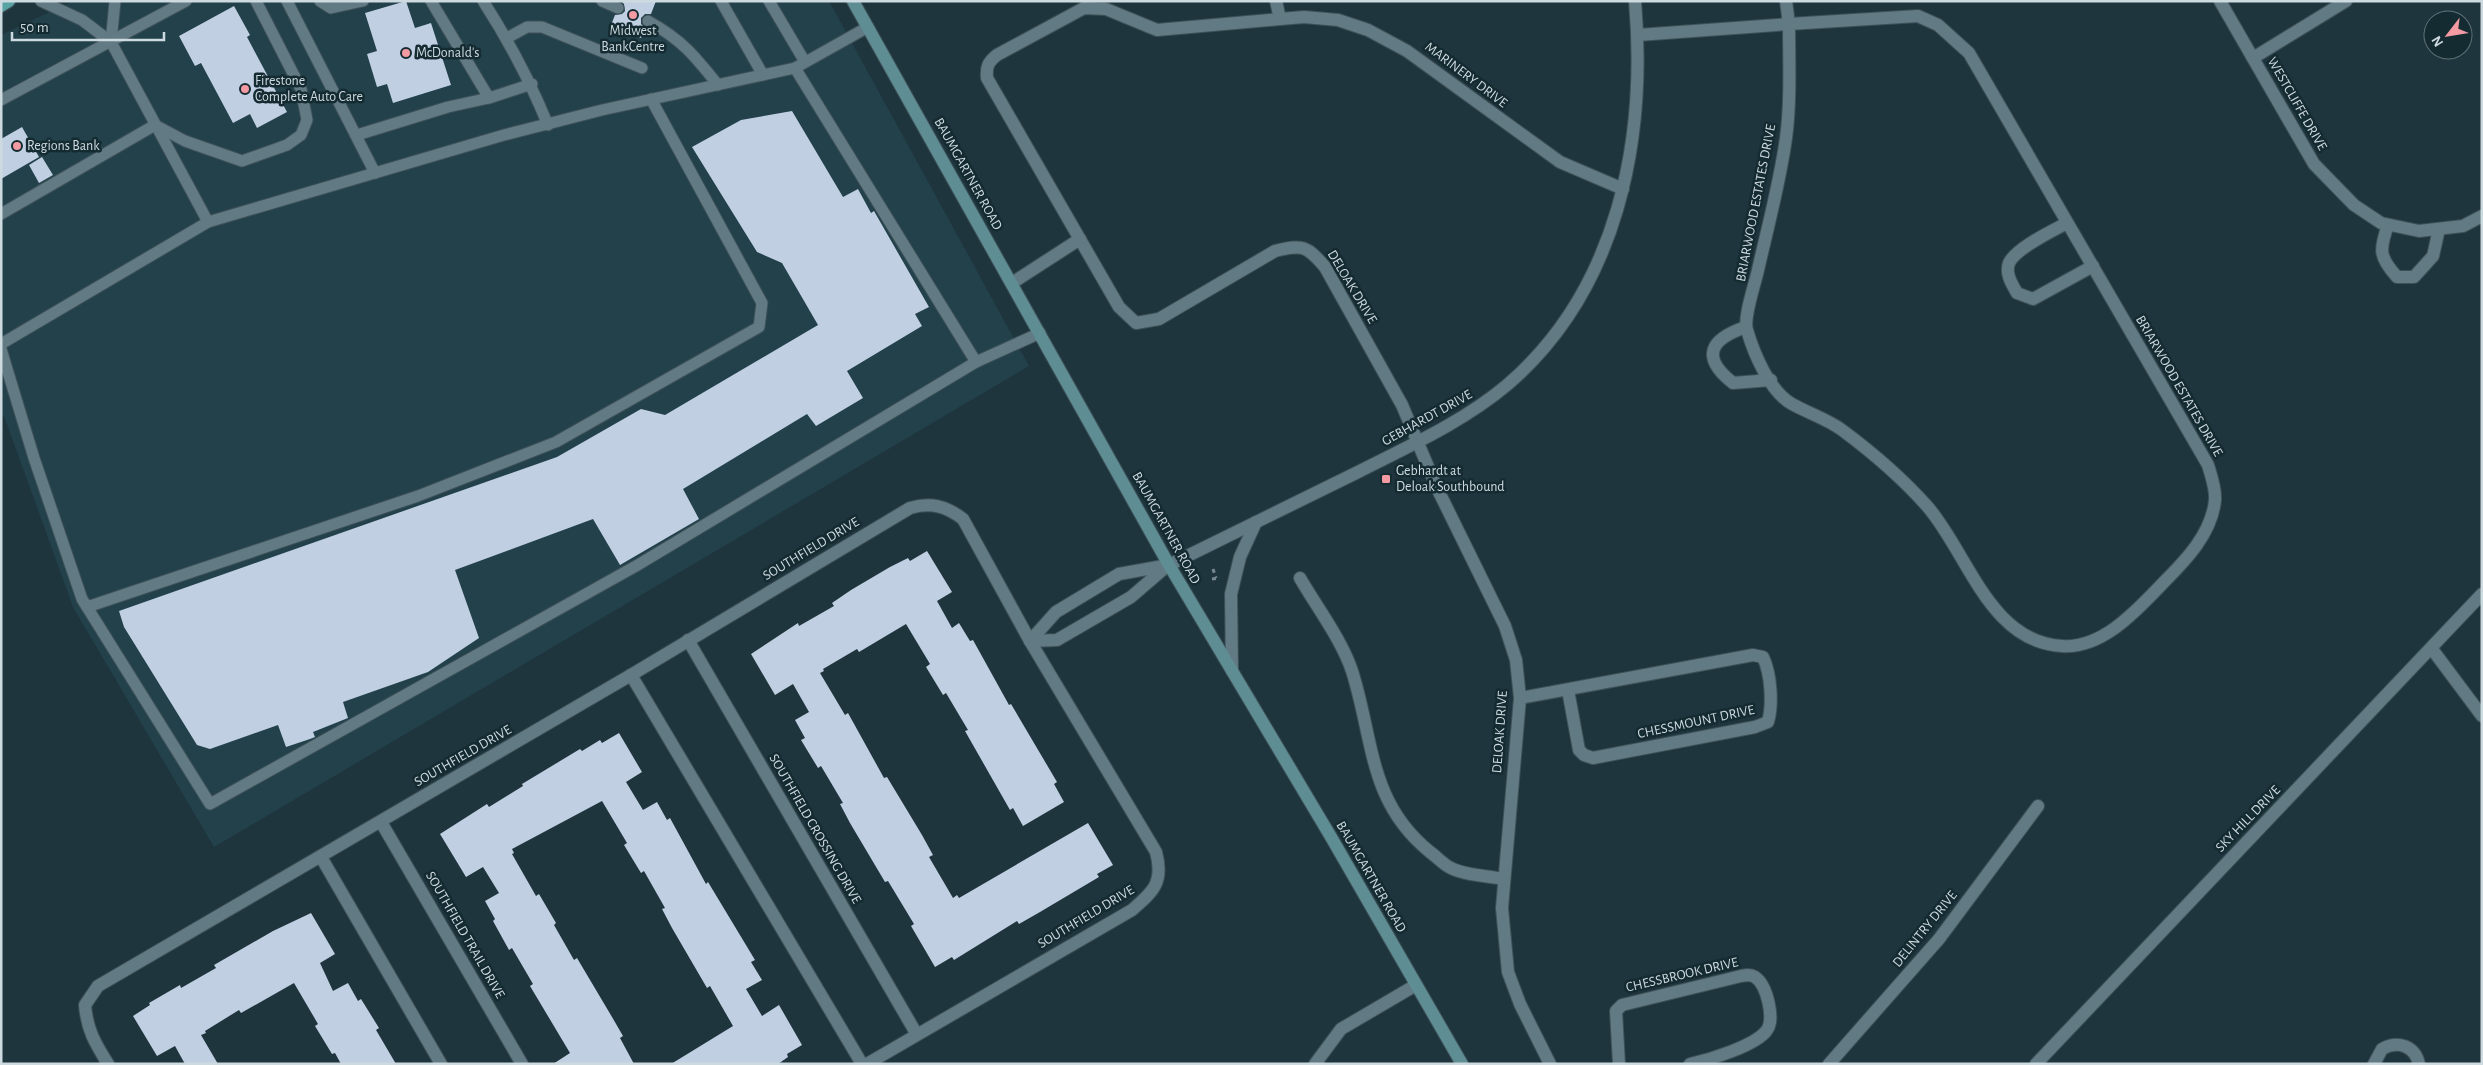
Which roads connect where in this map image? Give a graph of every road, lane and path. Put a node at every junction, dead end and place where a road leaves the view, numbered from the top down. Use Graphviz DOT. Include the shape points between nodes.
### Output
graph roads {
  1 [pos="10,1"];
  2 [pos="41,1"];
  3 [pos="115,1"];
  4 [pos="186,1"];
  5 [pos="287,1"];
  6 [pos="320,1"];
  7 [pos="363,1"];
  8 [pos="431,1"];
  9 [pos="483,1"];
  10 [pos="602,1"];
  11 [pos="721,1"];
  12 [pos="769,1"];
  13 [pos="853,1"];
  14 [pos="1276,1"];
  15 [pos="1635,1"];
  16 [pos="1786,1"];
  17 [pos="2220,1"];
  18 [pos="2346,1"];
  19 [pos="260,3"];
  20 [pos="1,6"];
  21 [pos="618,8"];
  22 [pos="1280,19"];
  23 [pos="648,21"];
  24 [pos="1789,24"];
  25 [pos="868,27"];
  26 [pos="1638,34"];
  27 [pos="507,38"];
  28 [pos="110,42"];
  29 [pos="2253,58"];
  30 [pos="800,65"];
  31 [pos="642,68"];
  32 [pos="763,75"];
  33 [pos="532,84"];
  34 [pos="718,84"];
  35 [pos="489,98"];
  36 [pos="651,99"];
  37 [pos="1,100"];
  38 [pos="155,125"];
  39 [pos="548,125"];
  40 [pos="357,135"];
  41 [pos="375,173"];
  42 [pos="1623,189"];
  43 [pos="1,214"];
  44 [pos="2482,216"];
  45 [pos="208,222"];
  46 [pos="2067,223"];
  47 [pos="2388,225"];
  48 [pos="2439,229"];
  49 [pos="1080,239"];
  50 [pos="2093,266"];
  51 [pos="1012,282"];
  52 [pos="1746,327"];
  53 [pos="1040,333"];
  54 [pos="1,344"];
  55 [pos="1,349"];
  56 [pos="976,362"];
  57 [pos="1771,380"];
  58 [pos="1418,442"];
  59 [pos="1256,522"];
  60 [pos="1169,565"];
  61 [pos="1213,569"];
  62 [pos="1216,578"];
  63 [pos="1300,578"];
  64 [pos="2482,594"];
  65 [pos="87,607"];
  66 [pos="688,640"];
  67 [pos="1030,640"];
  68 [pos="2432,649"];
  69 [pos="1232,671"];
  70 [pos="631,675"];
  71 [pos="1568,690"];
  72 [pos="1520,698"];
  73 [pos="2482,716"];
  74 [pos="2038,806"];
  75 [pos="381,822"];
  76 [pos="322,857"];
  77 [pos="1503,878"];
  78 [pos="1416,985"];
  79 [pos="916,1033"];
  80 [pos="108,1064"];
  81 [pos="441,1064"];
  82 [pos="522,1064"];
  83 [pos="862,1064"];
  84 [pos="867,1064"];
  85 [pos="1315,1064"];
  86 [pos="1462,1064"];
  87 [pos="1550,1064"];
  88 [pos="1619,1064"];
  89 [pos="1690,1064"];
  90 [pos="1829,1064"];
  91 [pos="2036,1064"];
  92 [pos="2374,1064"];
  93 [pos="2420,1064"];
  1 -- 20 [label="main road"];
  2 -- 28 [label="lane" via="82,20"];
  3 -- 28 [label="lane"];
  4 -- 28 [label="lane"];
  5 -- 40 [label="lane"];
  6 -- 7 [label="lane" via="331,8"];
  8 -- 35 [label="lane"];
  9 -- 27 [label="lane"];
  10 -- 21 [label="lane"];
  11 -- 32 [label="lane"];
  12 -- 30 [label="lane"];
  13 -- 25 [label="main road, BAUMGARTNER ROAD"];
  14 -- 22 [label="street"];
  15 -- 26 [label="street, GEBHARDT DRIVE"];
  16 -- 24 [label="street"];
  17 -- 29 [label="street, WESTCLIFFE DRIVE"];
  18 -- 29 [label="street"];
  19 -- 38 [label="lane" via="301,89 307,120 301,135 287,145 242,161 186,141"];
  22 -- 42 [label="street, MARINERY DRIVE" via="1338,20 1368,30 1407,51 1560,162"];
  22 -- 49 [label="street, DELOAK DRIVE" via="1157,30 1106,9 1084,8 990,61 987,78"];
  23 -- 34 [label="lane" via="674,35"];
  24 -- 26 [label="street, BRIARWOOD ESTATES DRIVE"];
  24 -- 46 [label="street, BRIARWOOD ESTATES DRIVE" via="1918,16 1938,25 1969,52"];
  24 -- 52 [label="street, BRIARWOOD ESTATES DRIVE" via="1786,137"];
  25 -- 30 [label="lane"];
  25 -- 51 [label="main road, BAUMGARTNER ROAD"];
  26 -- 42 [label="street, GEBHARDT DRIVE" via="1635,117"];
  27 -- 31 [label="lane" via="527,27 542,27"];
  27 -- 33 [label="lane"];
  28 -- 37 [label="lane"];
  28 -- 38 [label="lane"];
  29 -- 47 [label="street, WESTCLIFFE DRIVE" via="2314,164 2354,205"];
  30 -- 32 [label="lane"];
  30 -- 56 [label="lane"];
  32 -- 34 [label="lane"];
  33 -- 35 [label="lane"];
  33 -- 39 [label="lane"];
  34 -- 36 [label="lane"];
  35 -- 40 [label="lane"];
  36 -- 39 [label="lane"];
  36 -- 65 [label="lane" via="762,303 759,327 556,442 418,496"];
  38 -- 43 [label="lane"];
  38 -- 45 [label="lane"];
  39 -- 41 [label="lane"];
  40 -- 41 [label="lane"];
  41 -- 45 [label="lane"];
  42 -- 58 [label="street, GEBHARDT DRIVE" via="1612,230 1598,264 1581,296 1537,357 1480,406"];
  44 -- 48 [label="street, WESTCLIFFE DRIVE" via="2463,226"];
  45 -- 54 [label="lane"];
  46 -- 50 [label="street, BRIARWOOD ESTATES DRIVE"];
  46 -- 50 [label="street" via="2019,252 2009,264 2009,279 2017,293 2033,299"];
  47 -- 48 [label="street, WESTCLIFFE DRIVE" via="2419,231"];
  47 -- 48 [label="street" via="2382,242 2384,262 2397,277 2414,277 2433,256"];
  49 -- 51 [label="street"];
  49 -- 58 [label="street, DELOAK DRIVE" via="1119,307 1136,323 1159,319 1275,251 1294,246 1312,251 1326,267 1402,405"];
  50 -- 57 [label="street, BRIARWOOD ESTATES DRIVE" via="2208,465 2216,498 2207,530 2175,570 2141,606 2089,644 2063,647 2044,643 2028,637 2007,622 1981,589 1928,508 1902,481 1839,428 1788,402"];
  51 -- 53 [label="main road, BAUMGARTNER ROAD"];
  52 -- 57 [label="street, BRIARWOOD ESTATES DRIVE" via="1760,367"];
  52 -- 57 [label="street" via="1720,339 1713,349 1714,362 1722,375 1733,383"];
  53 -- 56 [label="lane"];
  53 -- 60 [label="main road, BAUMGARTNER ROAD"];
  55 -- 65 [label="lane" via="34,458"];
  56 -- 65 [label="lane" via="636,566 210,804"];
  58 -- 59 [label="street, GEBHARDT DRIVE"];
  58 -- 72 [label="street, DELOAK DRIVE" via="1505,626 1516,660"];
  59 -- 60 [label="street, GEBHARDT DRIVE"];
  59 -- 69 [label="street" via="1240,558 1231,594"];
  60 -- 67 [label="street" via="1132,597 1057,640"];
  60 -- 67 [label="street" via="1119,574 1056,612"];
  60 -- 69 [label="main road, BAUMGARTNER ROAD"];
  61 -- 62 [label="path"];
  63 -- 77 [label="street" via="1351,669 1375,772 1384,796 1401,824 1421,845 1452,869"];
  64 -- 68 [label="street, SKY HILL DRIVE"];
  66 -- 67 [label="street, SOUTHFIELD DRIVE" via="910,508 924,504 951,510 963,519"];
  66 -- 70 [label="street, SOUTHFIELD DRIVE"];
  66 -- 79 [label="street, SOUTHFIELD CROSSING DRIVE"];
  67 -- 79 [label="street, SOUTHFIELD DRIVE" via="1156,852 1160,868 1158,883 1132,910"];
  68 -- 73 [label="street"];
  68 -- 91 [label="street, SKY HILL DRIVE"];
  69 -- 78 [label="main road, BAUMGARTNER ROAD"];
  70 -- 75 [label="street, SOUTHFIELD DRIVE"];
  70 -- 83 [label="street"];
  71 -- 71 [label="street, CHESSMOUNT DRIVE" via="1579,750 1593,758 1754,727 1768,722 1770,712 1763,656 1753,655"];
  71 -- 72 [label="street, CHESSMOUNT DRIVE"];
  72 -- 77 [label="street, DELOAK DRIVE"];
  74 -- 90 [label="street, DELINTRY DRIVE" via="1939,939"];
  75 -- 76 [label="street, SOUTHFIELD DRIVE"];
  75 -- 82 [label="street, SOUTHFIELD TRAIL DRIVE"];
  76 -- 80 [label="street, SOUTHFIELD DRIVE" via="98,986 85,1005 86,1019 90,1033"];
  76 -- 81 [label="street"];
  77 -- 87 [label="street, DELOAK DRIVE" via="1502,908 1508,972"];
  78 -- 85 [label="street" via="1341,1029"];
  78 -- 86 [label="main road, BAUMGARTNER ROAD"];
  79 -- 84 [label="street, SOUTHFIELD DRIVE"];
  88 -- 89 [label="street, CHESSBROOK DRIVE" via="1616,1011 1622,1005 1750,975 1757,978 1770,1005 1771,1024 1766,1032 1743,1046"];
  92 -- 93 [label="street" via="2382,1049 2397,1044 2411,1049"];
}
